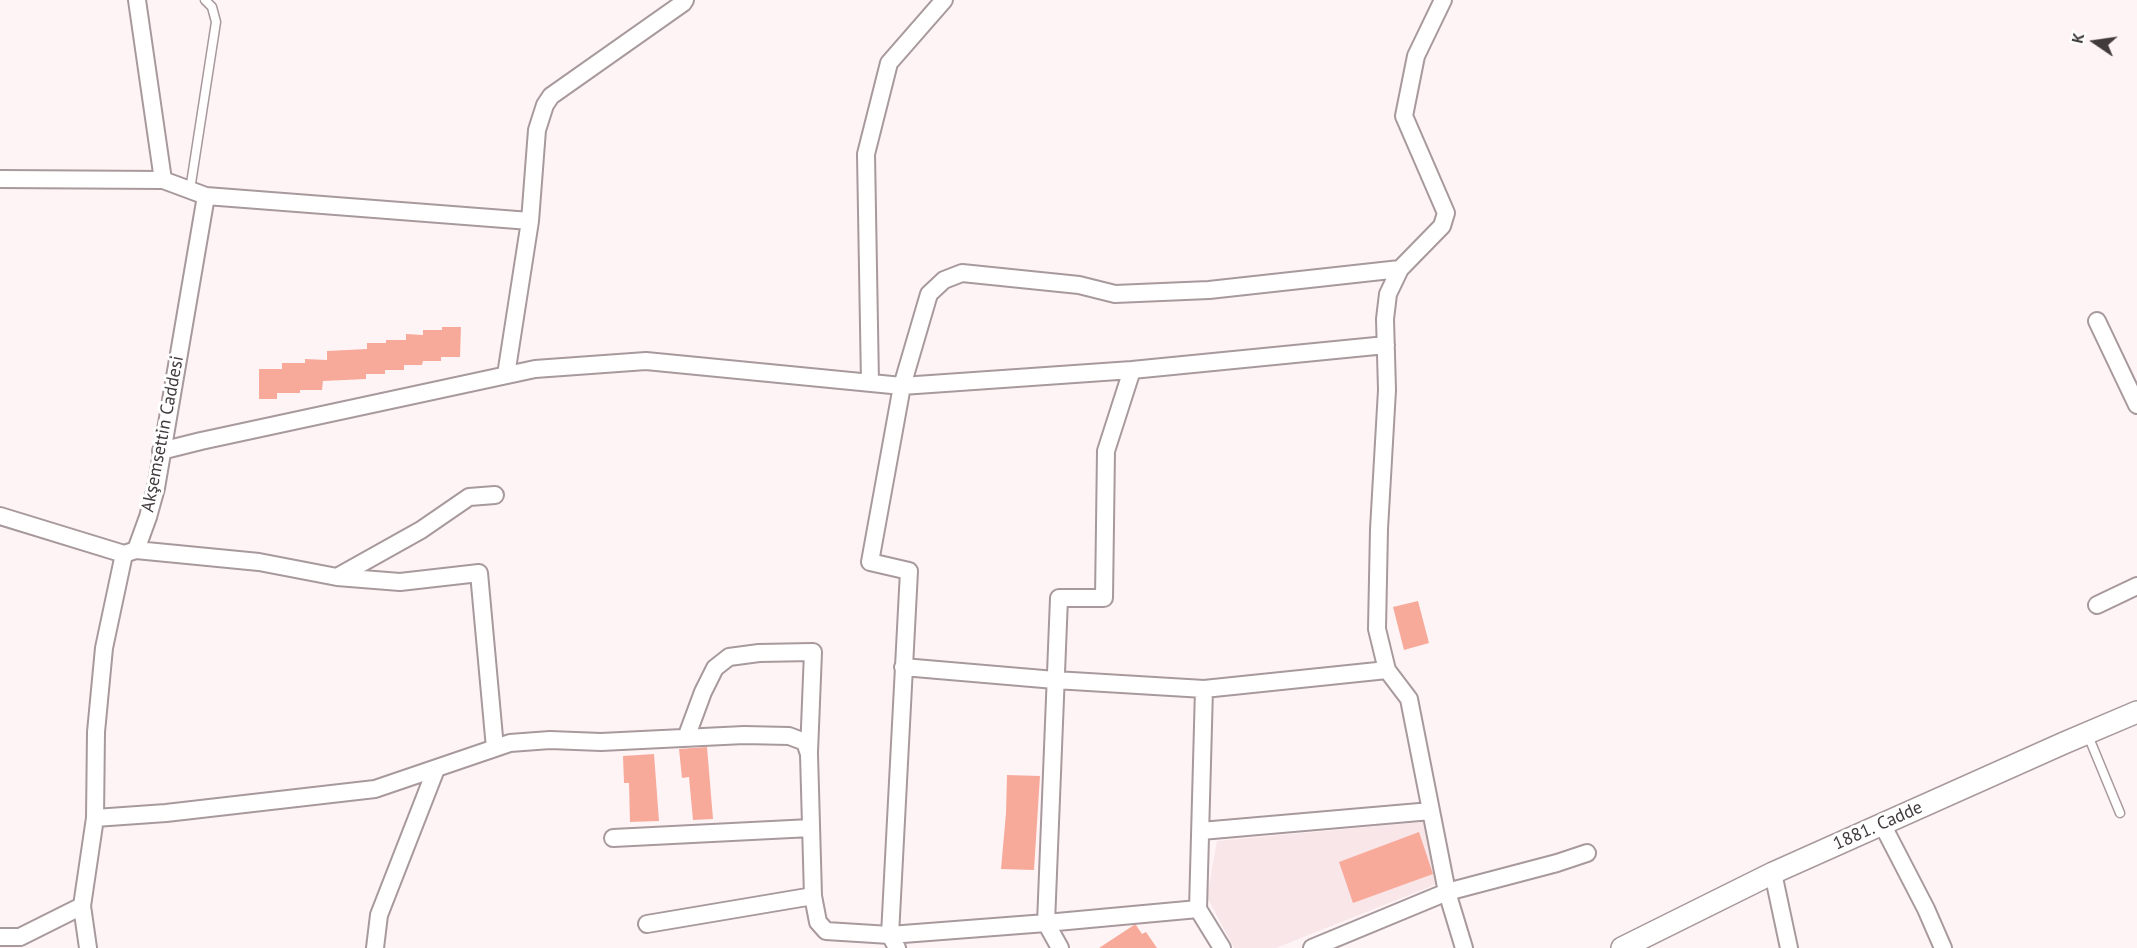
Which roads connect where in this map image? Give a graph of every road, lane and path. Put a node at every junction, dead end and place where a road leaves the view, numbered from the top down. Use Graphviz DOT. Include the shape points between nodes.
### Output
graph roads {
  1 [pos="137,0"];
  2 [pos="205,0"];
  3 [pos="685,0"];
  4 [pos="944,0"];
  5 [pos="1443,0"];
  6 [pos="0,179"];
  7 [pos="163,180"];
  8 [pos="190,190"];
  9 [pos="206,196"];
  10 [pos="530,221"];
  11 [pos="1400,269"];
  12 [pos="2097,321"];
  13 [pos="1386,345"];
  14 [pos="1132,370"];
  15 [pos="506,375"];
  16 [pos="870,383"];
  17 [pos="902,386"];
  18 [pos="2137,405"];
  19 [pos="161,451"];
  20 [pos="495,495"];
  21 [pos="0,516"];
  22 [pos="130,552"];
  23 [pos="337,577"];
  24 [pos="2137,586"];
  25 [pos="2097,605"];
  26 [pos="903,668"];
  27 [pos="1387,670"];
  28 [pos="1055,680"];
  29 [pos="1204,689"];
  30 [pos="2137,712"];
  31 [pos="2087,733"];
  32 [pos="686,738"];
  33 [pos="495,748"];
  34 [pos="809,754"];
  35 [pos="436,769"];
  36 [pos="1431,811"];
  37 [pos="2120,813"];
  38 [pos="95,818"];
  39 [pos="1882,824"];
  40 [pos="811,828"];
  41 [pos="1201,831"];
  42 [pos="613,838"];
  43 [pos="1587,853"];
  44 [pos="1773,873"];
  45 [pos="1448,892"];
  46 [pos="813,896"];
  47 [pos="82,906"];
  48 [pos="1198,909"];
  49 [pos="1046,923"];
  50 [pos="647,924"];
  51 [pos="0,937"];
  52 [pos="893,941"];
  53 [pos="20,942"];
  54 [pos="88,948"];
  55 [pos="375,948"];
  56 [pos="1060,948"];
  57 [pos="1222,948"];
  58 [pos="1312,948"];
  59 [pos="1464,948"];
  60 [pos="1623,948"];
  61 [pos="1789,948"];
  62 [pos="1943,948"];
  1 -- 7 [label="street"];
  2 -- 8 [label="lane" via="212,7 216,22"];
  3 -- 10 [label="street" via="551,96 537,130"];
  4 -- 16 [label="street" via="889,63 866,154"];
  5 -- 11 [label="street" via="1416,56 1404,116 1446,213 1442,226"];
  6 -- 7 [label="street"];
  7 -- 8 [label="street"];
  8 -- 9 [label="street"];
  9 -- 10 [label="street"];
  9 -- 19 [label="street, Akşemsettin Caddesi"];
  10 -- 15 [label="street"];
  11 -- 13 [label="street" via="1388,294"];
  11 -- 17 [label="street" via="1209,290 1115,294 1079,285 962,273 944,280 928,294"];
  12 -- 18 [label="street"];
  13 -- 14 [label="street"];
  13 -- 27 [label="street" via="1377,629"];
  14 -- 17 [label="street"];
  14 -- 28 [label="street" via="1106,451 1104,598 1059,598"];
  15 -- 16 [label="street" via="646,361"];
  15 -- 19 [label="street"];
  16 -- 17 [label="street"];
  17 -- 26 [label="street" via="870,562 909,571"];
  19 -- 22 [label="street, Akşemsettin Caddesi" via="148,517"];
  20 -- 23 [label="street" via="469,497 421,530"];
  21 -- 22 [label="street"];
  22 -- 23 [label="street" via="259,562"];
  22 -- 38 [label="street, Akşemsettin Caddesi" via="104,648 96,732"];
  23 -- 33 [label="street" via="400,582 478,573"];
  24 -- 25 [label="street"];
  26 -- 28 [label="street"];
  26 -- 52 [label="street"];
  27 -- 29 [label="street"];
  27 -- 36 [label="street" via="1409,699"];
  28 -- 29 [label="street"];
  28 -- 49 [label="street"];
  29 -- 41 [label="street"];
  30 -- 31 [label="street, 1881. Cadde"];
  31 -- 37 [label="lane"];
  31 -- 39 [label="street, 1881. Cadde"];
  32 -- 33 [label="street" via="550,740"];
  32 -- 34 [label="street" via="789,736 805,742"];
  32 -- 34 [label="street" via="714,668 729,657 813,652"];
  33 -- 35 [label="street"];
  34 -- 40 [label="street"];
  35 -- 38 [label="street" via="375,789"];
  35 -- 55 [label="street" via="379,915"];
  36 -- 41 [label="street"];
  36 -- 45 [label="street"];
  38 -- 47 [label="street, Akşemsettin Caddesi"];
  39 -- 44 [label="street, 1881. Cadde"];
  39 -- 62 [label="street"];
  40 -- 42 [label="street"];
  40 -- 46 [label="street"];
  41 -- 48 [label="street"];
  43 -- 45 [label="street"];
  44 -- 60 [label="street, 1881. Cadde"];
  44 -- 61 [label="street"];
  45 -- 58 [label="street"];
  45 -- 59 [label="street"];
  46 -- 50 [label="street"];
  46 -- 52 [label="street" via="818,922 826,931"];
  47 -- 53 [label="street"];
  47 -- 54 [label="street, Akşemsettin Caddesi"];
  48 -- 49 [label="street"];
  48 -- 57 [label="street"];
  49 -- 52 [label="street"];
  49 -- 56 [label="street"];
  51 -- 53 [label="street"];
}
